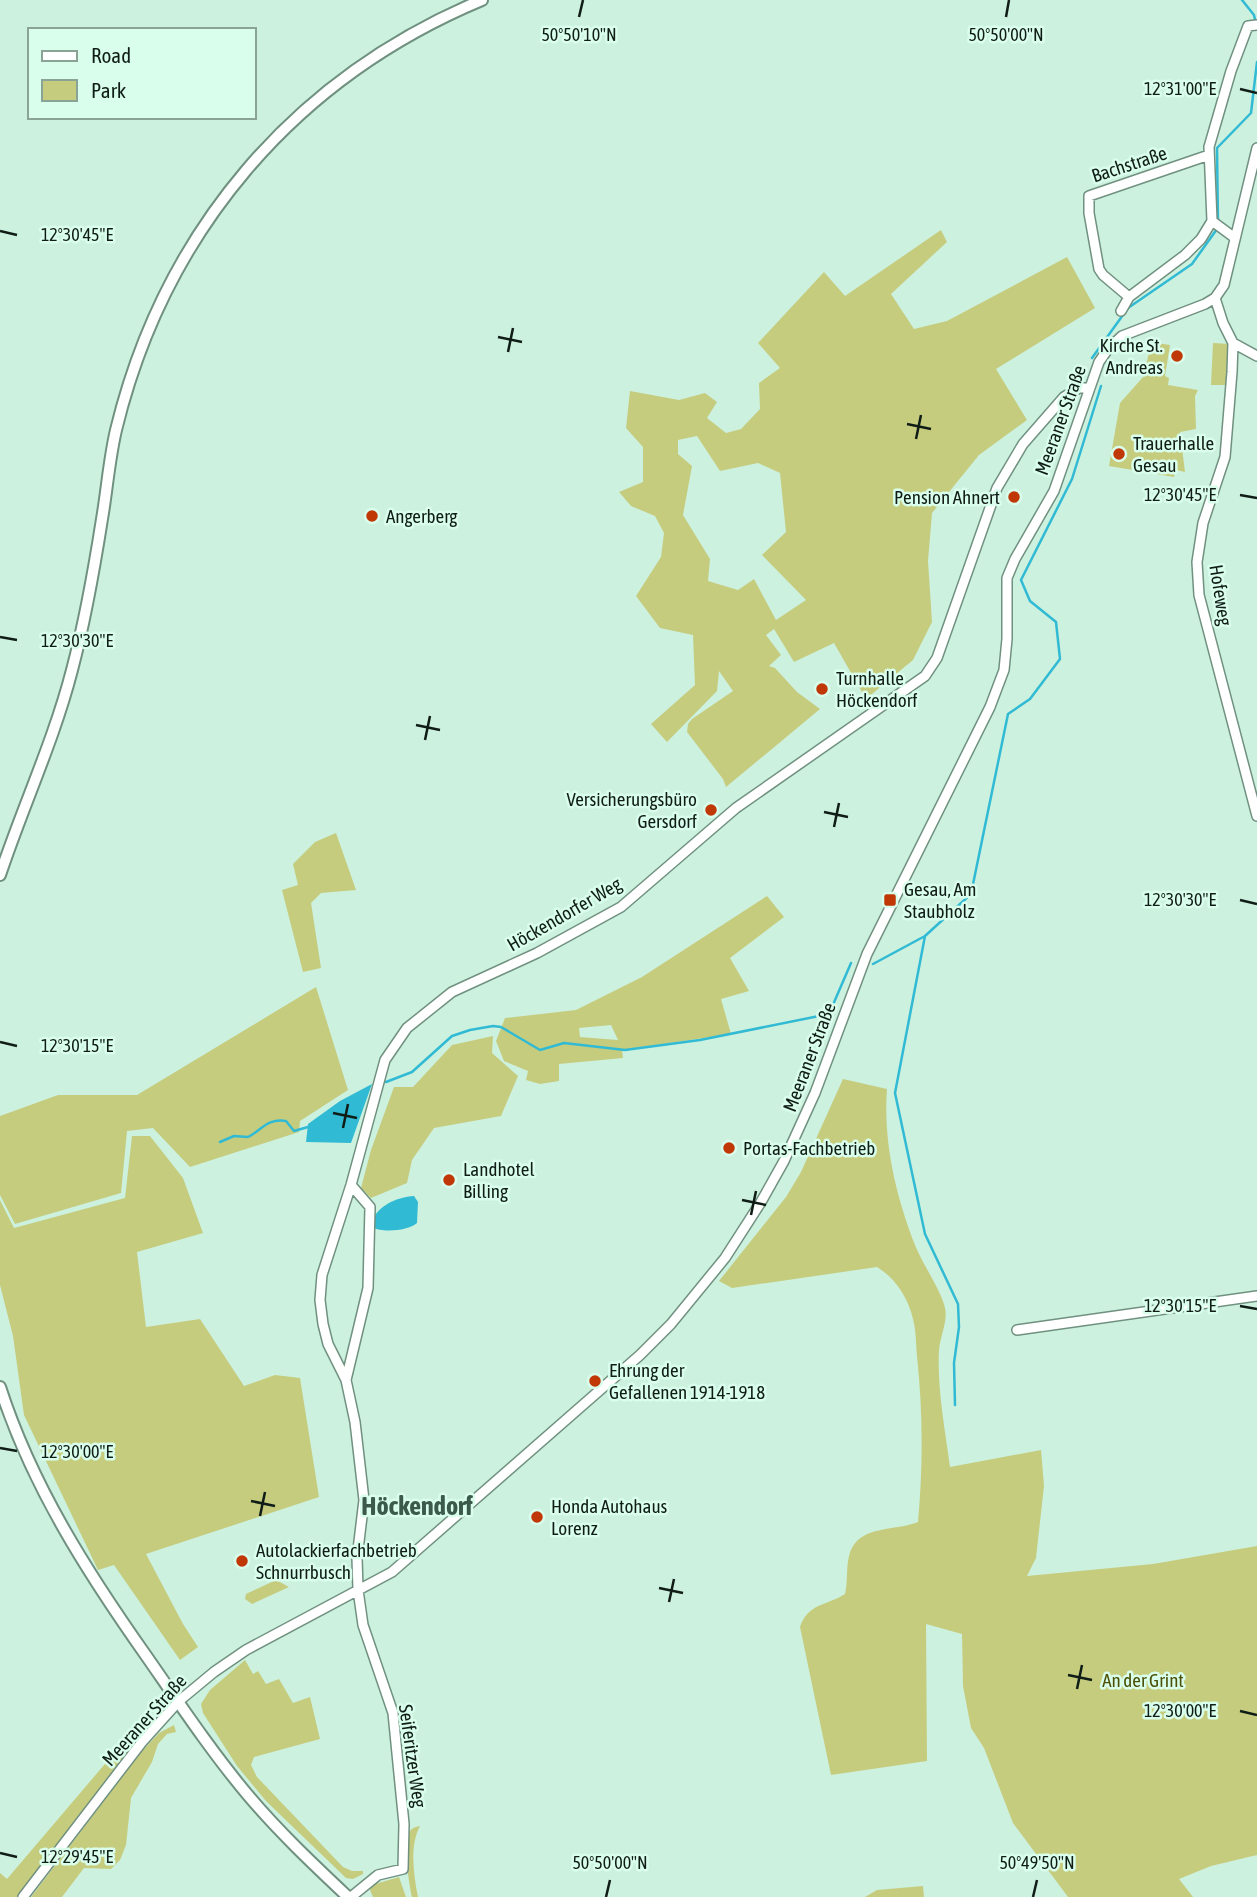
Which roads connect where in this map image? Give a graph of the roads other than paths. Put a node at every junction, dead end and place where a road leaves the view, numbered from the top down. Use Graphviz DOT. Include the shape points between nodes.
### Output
graph roads {
  1 [pos="482,0"];
  2 [pos="1253,25"];
  3 [pos="1257,148"];
  4 [pos="1209,155"];
  5 [pos="1216,224"];
  6 [pos="1235,238"];
  7 [pos="1129,297"];
  8 [pos="1215,298"];
  9 [pos="1121,311"];
  10 [pos="1233,343"];
  11 [pos="1257,356"];
  12 [pos="1090,388"];
  13 [pos="1257,816"];
  14 [pos="0,875"];
  15 [pos="351,1185"];
  16 [pos="1257,1296"];
  17 [pos="1017,1330"];
  18 [pos="346,1380"];
  19 [pos="0,1387"];
  20 [pos="358,1590"];
  21 [pos="179,1701"];
  22 [pos="23,1897"];
  23 [pos="349,1897"];
  1 -- 14 [label="main road" via="386,49 308,106 243,172 176,270 128,383 72,670"];
  2 -- 4 [label="street" via="1231,71"];
  3 -- 6 [label="street"];
  4 -- 5 [label="street"];
  4 -- 7 [label="street, Bachstraße" via="1089,196 1099,269"];
  5 -- 6 [label="street"];
  5 -- 7 [label="street" via="1185,255"];
  6 -- 8 [label="street" via="1224,285"];
  7 -- 9 [label="street"];
  8 -- 10 [label="street, Hofeweg"];
  8 -- 12 [label="street, Meeraner Straße" via="1122,336 1099,362"];
  10 -- 11 [label="street"];
  10 -- 13 [label="street, Hofeweg" via="1225,457 1203,523 1197,562 1201,605"];
  12 -- 15 [label="street, Höckendorfer Weg" via="1079,388 1064,397 1023,444 997,488 937,658 925,676 736,808 621,906 537,953 452,992 407,1028 385,1060"];
  12 -- 20 [label="street, Meeraner Straße" via="1054,491 1007,578 1004,670 990,707 871,945 815,1093 761,1202 703,1287 640,1355 391,1572"];
  15 -- 18 [label="street, Höckendorfer Weg" via="322,1275 320,1300 328,1344"];
  15 -- 18 [label="street" via="370,1207 368,1289"];
  16 -- 17 [label="street"];
  18 -- 20 [label="street, Höckendorfer Weg" via="364,1500"];
  19 -- 21 [label="main road" via="30,1464 65,1532"];
  20 -- 21 [label="street, Meeraner Straße" via="246,1650"];
  20 -- 23 [label="street, Seiferitzer Weg" via="363,1625 393,1713 404,1836 403,1869 378,1875"];
  21 -- 22 [label="street, Meeraner Straße"];
  21 -- 23 [label="main road" via="246,1793"];
}
